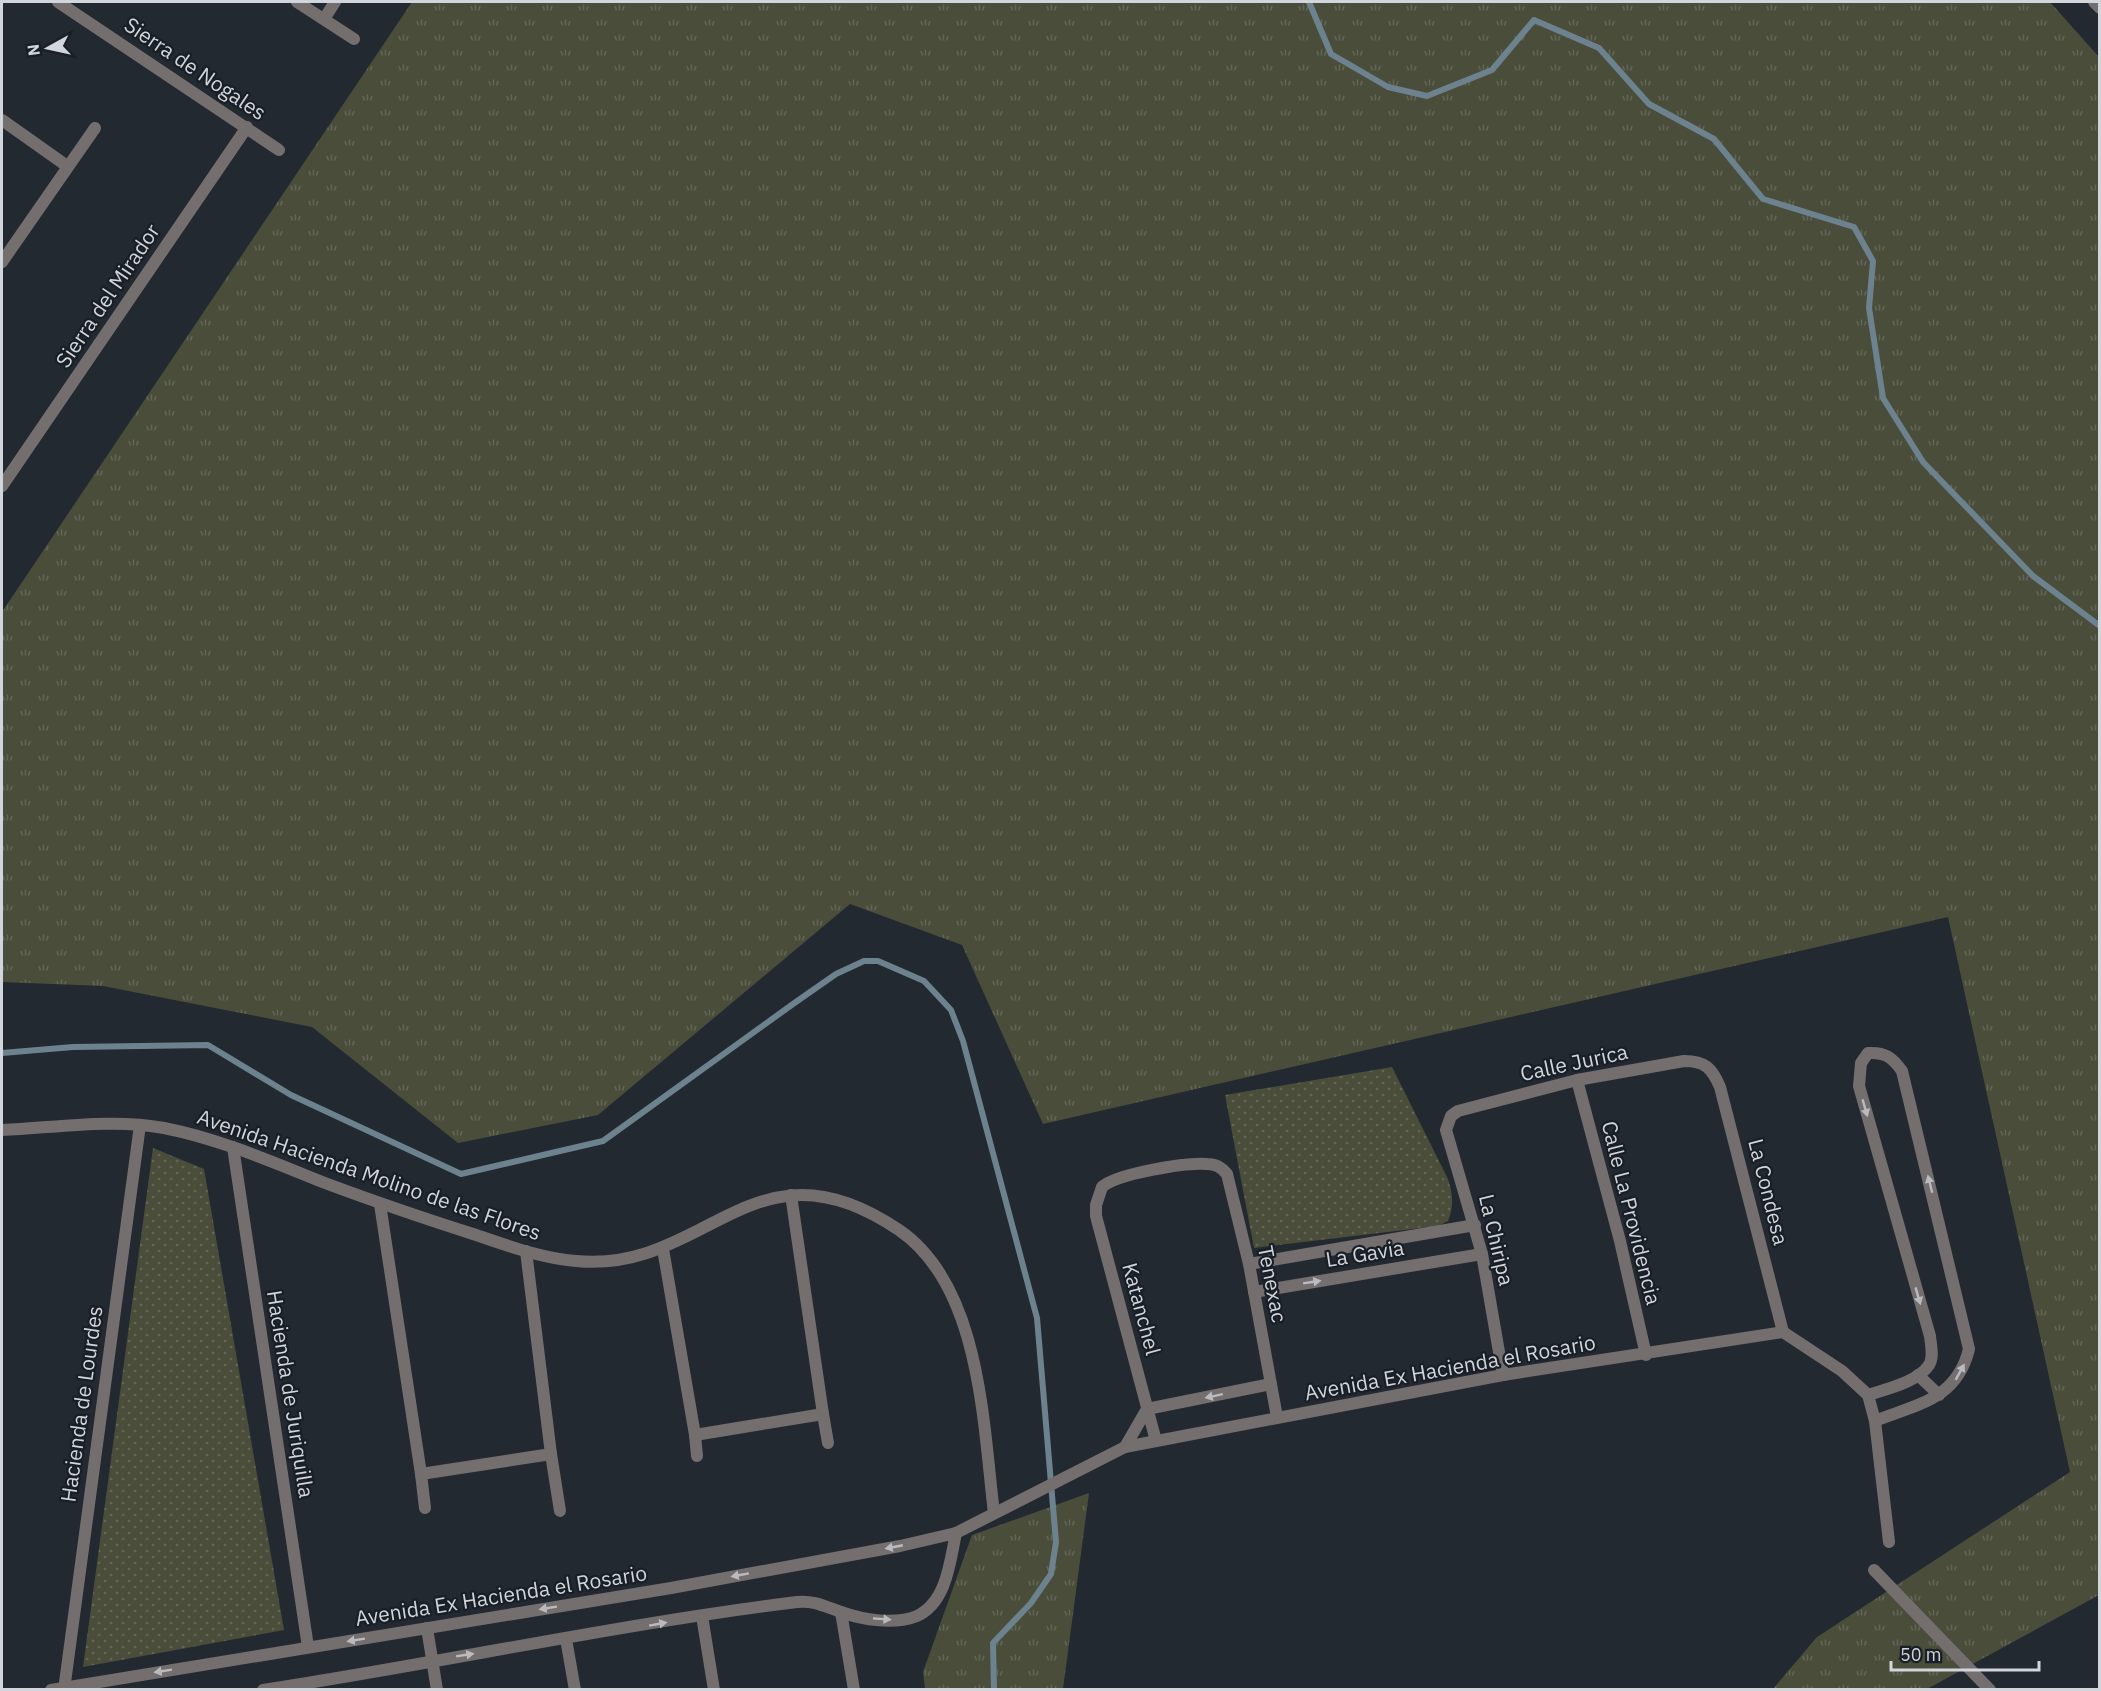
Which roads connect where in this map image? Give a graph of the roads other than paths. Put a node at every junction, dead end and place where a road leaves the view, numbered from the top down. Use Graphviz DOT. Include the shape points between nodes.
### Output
graph roads {
  1 [pos="58,2"];
  2 [pos="297,2"];
  3 [pos="335,2"];
  4 [pos="2094,2"];
  5 [pos="2100,8"];
  6 [pos="324,19"];
  7 [pos="354,39"];
  8 [pos="2,120"];
  9 [pos="248,127"];
  10 [pos="95,128"];
  11 [pos="279,150"];
  12 [pos="68,166"];
  13 [pos="2,262"];
  14 [pos="2,486"];
  15 [pos="1708,1065"];
  16 [pos="1577,1080"];
  17 [pos="1451,1116"];
  18 [pos="140,1125"];
  19 [pos="2,1130"];
  20 [pos="233,1147"];
  21 [pos="1102,1187"];
  22 [pos="791,1195"];
  23 [pos="380,1204"];
  24 [pos="1475,1225"];
  25 [pos="663,1249"];
  26 [pos="526,1251"];
  27 [pos="1482,1254"];
  28 [pos="1249,1264"];
  29 [pos="1254,1292"];
  30 [pos="1783,1332"];
  31 [pos="1646,1355"];
  32 [pos="1918,1375"];
  33 [pos="1503,1376"];
  34 [pos="1271,1384"];
  35 [pos="1868,1395"];
  36 [pos="1939,1395"];
  37 [pos="1148,1409"];
  38 [pos="824,1414"];
  39 [pos="1277,1417"];
  40 [pos="1875,1421"];
  41 [pos="694,1436"];
  42 [pos="1156,1441"];
  43 [pos="828,1443"];
  44 [pos="1125,1447"];
  45 [pos="551,1454"];
  46 [pos="698,1456"];
  47 [pos="421,1474"];
  48 [pos="425,1508"];
  49 [pos="560,1511"];
  50 [pos="994,1513"];
  51 [pos="956,1533"];
  52 [pos="1889,1542"];
  53 [pos="1874,1570"];
  54 [pos="841,1612"];
  55 [pos="702,1616"];
  56 [pos="427,1628"];
  57 [pos="566,1639"];
  58 [pos="308,1647"];
  59 [pos="432,1661"];
  60 [pos="304,1686"];
  61 [pos="64,1688"];
  62 [pos="51,1689"];
  63 [pos="262,1689"];
  64 [pos="437,1689"];
  65 [pos="574,1689"];
  66 [pos="714,1689"];
  67 [pos="854,1689"];
  68 [pos="1990,1689"];
  1 -- 9 [label="street, Sierra de Nogales"];
  2 -- 6 [label="street"];
  3 -- 6 [label="street"];
  4 -- 5 [label="street"];
  6 -- 7 [label="street"];
  8 -- 12 [label="street"];
  9 -- 11 [label="street, Sierra de Nogales"];
  9 -- 14 [label="street, Sierra del Mirador"];
  10 -- 12 [label="street"];
  12 -- 13 [label="street"];
  15 -- 16 [label="street, Calle Jurica" via="1684,1061"];
  15 -- 30 [label="street, La Condesa" via="1726,1106"];
  16 -- 17 [label="street, Calle Jurica"];
  16 -- 31 [label="street, Calle La Providencia"];
  17 -- 24 [label="street, La Chiripa" via="1446,1130"];
  18 -- 19 [label="street, Avenida Hacienda Molino de las Flores"];
  18 -- 20 [label="street, Avenida Hacienda Molino de las Flores"];
  18 -- 61 [label="street, Hacienda de Lourdes"];
  20 -- 23 [label="street, Avenida Hacienda Molino de las Flores"];
  20 -- 58 [label="street, Hacienda de Juriquilla"];
  21 -- 28 [label="street, Tenexac" via="1120,1176 1216,1165 1230,1182"];
  21 -- 37 [label="street, Katanchel" via="1096,1216"];
  22 -- 25 [label="street, Avenida Hacienda Molino de las Flores" via="748,1204"];
  22 -- 38 [label="street"];
  22 -- 50 [label="street, Avenida Hacienda Molino de las Flores" via="845,1203 875,1216 919,1245 938,1271 955,1305 975,1367"];
  23 -- 26 [label="street, Avenida Hacienda Molino de las Flores"];
  23 -- 47 [label="street"];
  24 -- 27 [label="street, La Chiripa"];
  24 -- 28 [label="street, La Gavia"];
  25 -- 26 [label="street, Avenida Hacienda Molino de las Flores" via="603,1262 574,1261"];
  25 -- 41 [label="street"];
  26 -- 45 [label="street"];
  29 -- 27 [label="street, La Gavia, one-way"];
  27 -- 33 [label="street, La Chiripa"];
  28 -- 29 [label="street, Tenexac"];
  29 -- 34 [label="street, Tenexac"];
  30 -- 31 [label="street, Avenida Ex Hacienda el Rosario"];
  30 -- 35 [label="street" via="1842,1371"];
  31 -- 33 [label="street, Avenida Ex Hacienda el Rosario"];
  32 -- 35 [label="street"];
  32 -- 36 [label="street"];
  36 -- 32 [label="street, one-way" via="1957,1380 1965,1364 1967,1336 1902,1071 1892,1057 1868,1053 1861,1063 1859,1086 1930,1336 1932,1355 1928,1366"];
  33 -- 39 [label="street, Avenida Ex Hacienda el Rosario"];
  34 -- 37 [label="street, one-way"];
  34 -- 39 [label="street, Tenexac"];
  35 -- 40 [label="street"];
  36 -- 40 [label="street"];
  37 -- 42 [label="street, Katanchel"];
  37 -- 44 [label="street"];
  38 -- 41 [label="street"];
  38 -- 43 [label="street"];
  39 -- 42 [label="street, Avenida Ex Hacienda el Rosario"];
  40 -- 52 [label="street"];
  41 -- 46 [label="street"];
  42 -- 44 [label="street, Avenida Ex Hacienda el Rosario"];
  44 -- 50 [label="street, Avenida Ex Hacienda el Rosario"];
  45 -- 47 [label="street"];
  45 -- 49 [label="street"];
  47 -- 48 [label="street"];
  50 -- 51 [label="street, Avenida Ex Hacienda el Rosario"];
  54 -- 51 [label="street, one-way" via="901,1620 928,1610 942,1590"];
  51 -- 56 [label="street, Avenida Ex Hacienda el Rosario, one-way" via="775,1569"];
  53 -- 68 [label="street"];
  54 -- 55 [label="street" via="805,1602"];
  54 -- 67 [label="street"];
  57 -- 55 [label="street, one-way"];
  55 -- 66 [label="street"];
  56 -- 58 [label="street, Avenida Ex Hacienda el Rosario, one-way"];
  56 -- 59 [label="street"];
  59 -- 57 [label="street, one-way"];
  57 -- 65 [label="street"];
  58 -- 61 [label="street, Avenida Ex Hacienda el Rosario, one-way"];
  59 -- 60 [label="street"];
  59 -- 64 [label="street"];
  60 -- 63 [label="street"];
  61 -- 62 [label="street, Avenida Ex Hacienda el Rosario"];
}
